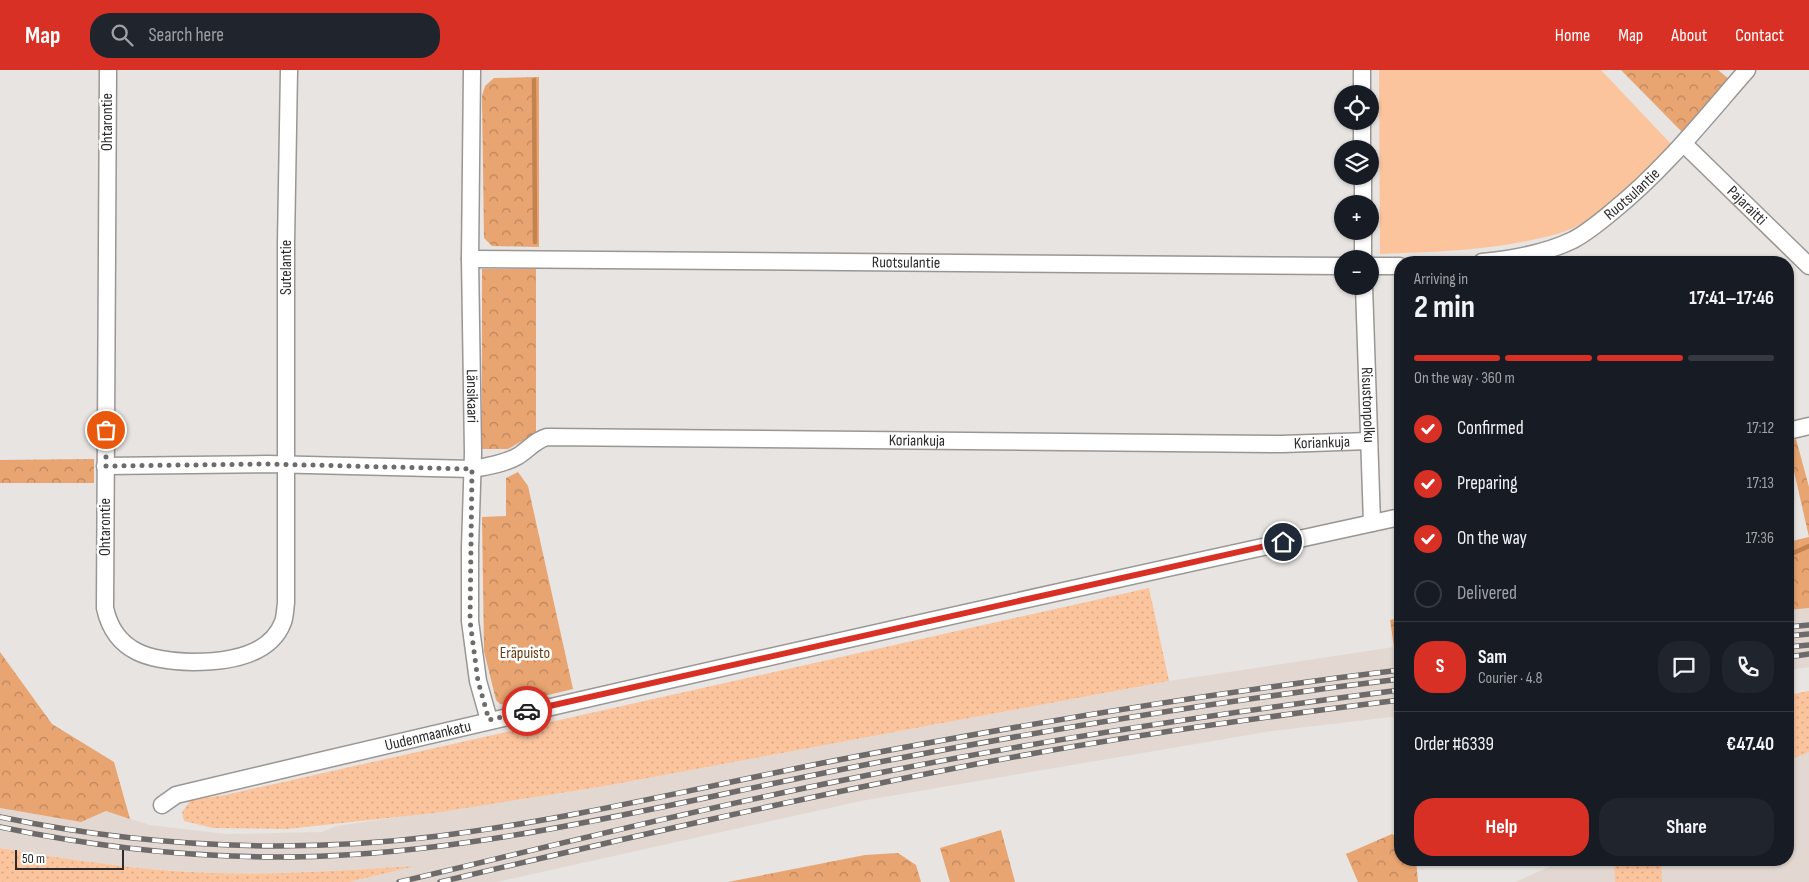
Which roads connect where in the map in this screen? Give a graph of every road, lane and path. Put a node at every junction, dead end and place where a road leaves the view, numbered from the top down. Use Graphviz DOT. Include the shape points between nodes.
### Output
graph roads {
  1 [pos="108,70"];
  2 [pos="289,70"];
  3 [pos="472,70"];
  4 [pos="1362,70"];
  5 [pos="1746,70"];
  6 [pos="1362,85"];
  7 [pos="1684,144"];
  8 [pos="1523,256"];
  9 [pos="470,260"];
  10 [pos="1334,266"];
  11 [pos="1379,266"];
  12 [pos="1394,266"];
  13 [pos="1809,266"];
  14 [pos="1364,295"];
  15 [pos="1809,426"];
  16 [pos="1794,430"];
  17 [pos="1369,441"];
  18 [pos="286,465"];
  19 [pos="106,466"];
  20 [pos="472,469"];
  21 [pos="1394,518"];
  22 [pos="1372,523"];
  23 [pos="489,720"];
  24 [pos="162,805"];
  1 -- 19 [label="street, Ohtarontie"];
  2 -- 18 [label="street, Sutelantie"];
  3 -- 9 [label="street, Länsikaari"];
  4 -- 6 [label="street"];
  5 -- 7 [label="street, Ruotsulantie"];
  7 -- 8 [label="street, Ruotsulantie" via="1632,196 1593,228 1574,240"];
  7 -- 13 [label="street, Pajaraitti"];
  9 -- 10 [label="street, Ruotsulantie"];
  9 -- 20 [label="street, Länsikaari"];
  11 -- 12 [label="street"];
  14 -- 17 [label="street, Risustonpolku"];
  15 -- 16 [label="street"];
  17 -- 20 [label="street, Koriankuja" via="1282,444 547,437 508,461"];
  17 -- 22 [label="street, Risustonpolku"];
  18 -- 19 [label="street, Koriankuja"];
  18 -- 19 [label="street, Ohtarontie" via="286,604 283,624 270,640 253,652 232,660 214,662 165,662 149,658 122,642 107,620 104,608"];
  18 -- 20 [label="street, Koriankuja"];
  20 -- 23 [label="street, Länsikaari" via="470,621 478,681"];
  21 -- 22 [label="street, Uudenmaankatu"];
  22 -- 23 [label="street, Uudenmaankatu"];
  23 -- 24 [label="street, Uudenmaankatu" via="176,795"];
}
